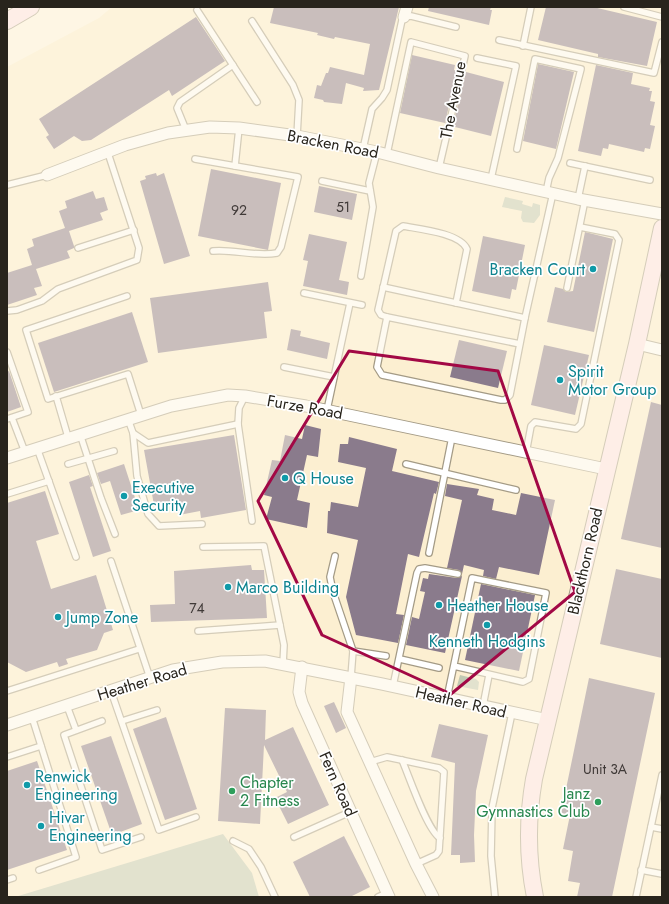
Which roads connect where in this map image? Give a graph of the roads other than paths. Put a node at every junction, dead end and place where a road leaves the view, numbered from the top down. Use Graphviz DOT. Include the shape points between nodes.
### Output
graph roads {
  1 [pos="30,7"];
  2 [pos="532,7"];
  3 [pos="624,7"];
  4 [pos="197,10"];
  5 [pos="405,12"];
  6 [pos="662,17"];
  7 [pos="7,21"];
  8 [pos="252,21"];
  9 [pos="456,27"];
  10 [pos="499,40"];
  11 [pos="662,42"];
  12 [pos="523,46"];
  13 [pos="477,58"];
  14 [pos="233,66"];
  15 [pos="257,102"];
  16 [pos="239,128"];
  17 [pos="186,130"];
  18 [pos="296,136"];
  19 [pos="363,149"];
  20 [pos="517,149"];
  21 [pos="108,153"];
  22 [pos="382,153"];
  23 [pos="195,159"];
  24 [pos="570,163"];
  25 [pos="235,166"];
  26 [pos="585,166"];
  27 [pos="439,168"];
  28 [pos="47,175"];
  29 [pos="491,179"];
  30 [pos="650,180"];
  31 [pos="322,181"];
  32 [pos="7,185"];
  33 [pos="370,191"];
  34 [pos="550,192"];
  35 [pos="582,200"];
  36 [pos="662,214"];
  37 [pos="580,227"];
  38 [pos="662,228"];
  39 [pos="134,230"];
  40 [pos="78,248"];
  41 [pos="213,251"];
  42 [pos="361,276"];
  43 [pos="383,287"];
  44 [pos="567,288"];
  45 [pos="304,293"];
  46 [pos="127,296"];
  47 [pos="350,302"];
  48 [pos="456,303"];
  49 [pos="362,305"];
  50 [pos="7,311"];
  51 [pos="388,316"];
  52 [pos="525,318"];
  53 [pos="520,344"];
  54 [pos="637,344"];
  55 [pos="662,350"];
  56 [pos="7,352"];
  57 [pos="284,368"];
  58 [pos="334,378"];
  59 [pos="56,396"];
  60 [pos="245,396"];
  61 [pos="327,410"];
  62 [pos="141,415"];
  63 [pos="9,419"];
  64 [pos="128,419"];
  65 [pos="238,424"];
  66 [pos="133,433"];
  67 [pos="80,434"];
  68 [pos="452,437"];
  69 [pos="68,438"];
  70 [pos="38,448"];
  71 [pos="114,451"];
  72 [pos="25,452"];
  73 [pos="526,453"];
  74 [pos="7,458"];
  75 [pos="89,458"];
  76 [pos="68,464"];
  77 [pos="406,464"];
  78 [pos="606,469"];
  79 [pos="445,472"];
  80 [pos="49,481"];
  81 [pos="516,490"];
  82 [pos="7,494"];
  83 [pos="252,521"];
  84 [pos="202,524"];
  85 [pos="115,534"];
  86 [pos="203,546"];
  87 [pos="428,554"];
  88 [pos="335,556"];
  89 [pos="76,557"];
  90 [pos="110,560"];
  91 [pos="458,574"];
  92 [pos="280,625"];
  93 [pos="198,631"];
  94 [pos="139,649"];
  95 [pos="353,651"];
  96 [pos="386,656"];
  97 [pos="400,659"];
  98 [pos="283,664"];
  99 [pos="454,666"];
  100 [pos="302,667"];
  101 [pos="439,668"];
  102 [pos="489,675"];
  103 [pos="351,677"];
  104 [pos="150,678"];
  105 [pos="393,686"];
  106 [pos="7,691"];
  107 [pos="111,691"];
  108 [pos="447,698"];
  109 [pos="67,706"];
  110 [pos="483,706"];
  111 [pos="157,710"];
  112 [pos="512,713"];
  113 [pos="32,717"];
  114 [pos="548,720"];
  115 [pos="102,721"];
  116 [pos="122,721"];
  117 [pos="7,725"];
  118 [pos="76,730"];
  119 [pos="41,746"];
  120 [pos="7,757"];
  121 [pos="402,760"];
  122 [pos="370,762"];
  123 [pos="662,775"];
  124 [pos="350,812"];
  125 [pos="196,817"];
  126 [pos="651,827"];
  127 [pos="662,829"];
  128 [pos="141,837"];
  129 [pos="294,838"];
  130 [pos="440,838"];
  131 [pos="233,841"];
  132 [pos="416,864"];
  133 [pos="39,870"];
  134 [pos="641,870"];
  135 [pos="662,874"];
  136 [pos="13,878"];
  137 [pos="7,880"];
  138 [pos="385,896"];
  139 [pos="275,897"];
  140 [pos="433,897"];
  141 [pos="495,897"];
  142 [pos="535,897"];
  143 [pos="636,897"];
  1 -- 7 [label="street"];
  2 -- 12 [label="lane"];
  3 -- 6 [label="lane"];
  4 -- 14 [label="lane"];
  5 -- 9 [label="lane" via="411,16"];
  5 -- 19 [label="lane" via="387,90 372,109"];
  8 -- 18 [label="lane" via="293,85 299,100"];
  10 -- 12 [label="lane"];
  11 -- 12 [label="lane" via="654,73"];
  13 -- 29 [label="lane" via="516,66"];
  14 -- 15 [label="lane"];
  14 -- 17 [label="lane" via="180,102 177,108"];
  16 -- 17 [label="street, Bracken Road" via="210,127"];
  16 -- 18 [label="street, Bracken Road"];
  16 -- 25 [label="lane"];
  17 -- 21 [label="street, Bracken Road" via="142,140"];
  18 -- 19 [label="street, Bracken Road"];
  19 -- 22 [label="street, Bracken Road"];
  20 -- 34 [label="lane" via="534,59 581,69 558,158 549,178"];
  21 -- 28 [label="street, Bracken Road"];
  21 -- 39 [label="lane"];
  22 -- 27 [label="street, Bracken Road"];
  22 -- 27 [label="lane, The Avenue" via="411,42 465,56"];
  22 -- 33 [label="lane" via="369,183"];
  23 -- 25 [label="lane"];
  24 -- 26 [label="lane"];
  25 -- 41 [label="lane" via="298,177 282,247 277,253 269,254"];
  26 -- 30 [label="lane"];
  26 -- 35 [label="lane"];
  27 -- 29 [label="street, Bracken Road"];
  28 -- 32 [label="lane, Bracken Road"];
  29 -- 34 [label="street, Bracken Road"];
  31 -- 33 [label="lane"];
  33 -- 42 [label="lane" via="373,207"];
  34 -- 35 [label="street, Bracken Road"];
  34 -- 52 [label="lane"];
  35 -- 36 [label="street, Bracken Road"];
  35 -- 37 [label="lane"];
  37 -- 44 [label="lane"];
  37 -- 73 [label="lane" via="615,234 619,240 581,424 576,430 535,422 531,426"];
  38 -- 54 [label="street, Blackthorn Road"];
  39 -- 40 [label="lane"];
  39 -- 50 [label="lane" via="140,253 134,263 58,289 42,301"];
  43 -- 48 [label="lane"];
  43 -- 48 [label="lane" via="396,231 403,226 454,237 467,249"];
  43 -- 51 [label="lane" via="378,310 381,315"];
  45 -- 47 [label="lane"];
  46 -- 59 [label="lane" via="26,330 48,399"];
  47 -- 49 [label="lane"];
  47 -- 58 [label="lane"];
  48 -- 52 [label="lane"];
  51 -- 53 [label="lane"];
  51 -- 53 [label="lane" via="378,367 382,375 494,399 505,400 510,395"];
  52 -- 53 [label="lane"];
  54 -- 55 [label="street"];
  54 -- 78 [label="street, Blackthorn Road"];
  56 -- 63 [label="lane" via="28,412"];
  57 -- 58 [label="lane"];
  58 -- 61 [label="lane"];
  59 -- 62 [label="lane" via="128,374"];
  59 -- 69 [label="lane"];
  60 -- 61 [label="street, Furze Road"];
  60 -- 62 [label="street, Furze Road" via="228,395 171,406"];
  60 -- 65 [label="lane" via="239,408"];
  61 -- 68 [label="street, Furze Road"];
  62 -- 64 [label="street, Furze Road"];
  63 -- 72 [label="lane"];
  64 -- 66 [label="lane"];
  64 -- 67 [label="street, Furze Road"];
  65 -- 66 [label="lane" via="148,443"];
  65 -- 83 [label="lane"];
  66 -- 84 [label="lane" via="137,476 148,514 159,526"];
  67 -- 69 [label="street, Furze Road"];
  67 -- 75 [label="lane"];
  68 -- 73 [label="street, Furze Road"];
  68 -- 79 [label="lane"];
  69 -- 70 [label="street, Furze Road"];
  70 -- 72 [label="street, Furze Road"];
  70 -- 80 [label="lane"];
  71 -- 75 [label="lane"];
  72 -- 74 [label="street, Furze Road"];
  73 -- 78 [label="street, Furze Road"];
  75 -- 76 [label="lane"];
  75 -- 85 [label="lane"];
  77 -- 79 [label="lane"];
  78 -- 114 [label="street, Blackthorn Road"];
  79 -- 81 [label="lane"];
  79 -- 87 [label="lane"];
  80 -- 82 [label="lane"];
  80 -- 89 [label="lane"];
  86 -- 92 [label="lane" via="264,546"];
  88 -- 95 [label="lane" via="330,577"];
  90 -- 94 [label="lane"];
  91 -- 97 [label="lane" via="419,569"];
  92 -- 93 [label="lane"];
  92 -- 98 [label="lane" via="284,645"];
  94 -- 104 [label="lane"];
  94 -- 106 [label="lane"];
  95 -- 96 [label="lane"];
  95 -- 103 [label="lane"];
  97 -- 101 [label="lane"];
  97 -- 105 [label="lane"];
  98 -- 100 [label="street, Heather Road"];
  98 -- 104 [label="street, Heather Road" via="265,661 222,662 173,670"];
  99 -- 102 [label="lane"];
  99 -- 102 [label="lane" via="472,578 546,593 529,679 523,682"];
  99 -- 108 [label="lane"];
  100 -- 103 [label="street, Heather Road"];
  100 -- 124 [label="street, Fern Road" via="300,698"];
  102 -- 110 [label="lane"];
  103 -- 105 [label="street, Heather Road"];
  103 -- 122 [label="street" via="347,712"];
  104 -- 107 [label="street, Heather Road"];
  105 -- 108 [label="street, Heather Road"];
  107 -- 109 [label="street, Heather Road"];
  107 -- 116 [label="lane"];
  108 -- 110 [label="street, Heather Road"];
  109 -- 113 [label="street, Heather Road"];
  109 -- 118 [label="lane"];
  110 -- 112 [label="street, Heather Road"];
  111 -- 116 [label="lane"];
  112 -- 114 [label="street, Heather Road"];
  112 -- 141 [label="lane" via="492,808 491,856"];
  113 -- 117 [label="street, Heather Road"];
  113 -- 119 [label="lane"];
  114 -- 142 [label="street, Blackthorn Road" via="529,808 530,872"];
  115 -- 118 [label="lane"];
  116 -- 125 [label="lane" via="159,830"];
  118 -- 128 [label="lane" via="64,735 102,850"];
  119 -- 120 [label="lane"];
  119 -- 133 [label="lane" via="76,857"];
  121 -- 122 [label="lane" via="387,757"];
  121 -- 130 [label="lane" via="429,824"];
  121 -- 130 [label="lane" via="439,768 444,772"];
  122 -- 132 [label="street"];
  123 -- 126 [label="lane"];
  124 -- 129 [label="lane"];
  124 -- 138 [label="street, Fern Road"];
  126 -- 127 [label="lane"];
  126 -- 134 [label="lane"];
  130 -- 132 [label="lane" via="436,856"];
  131 -- 139 [label="lane" via="248,849 261,867"];
  132 -- 140 [label="street"];
  134 -- 135 [label="lane"];
  134 -- 143 [label="lane"];
  136 -- 137 [label="lane"];
}
